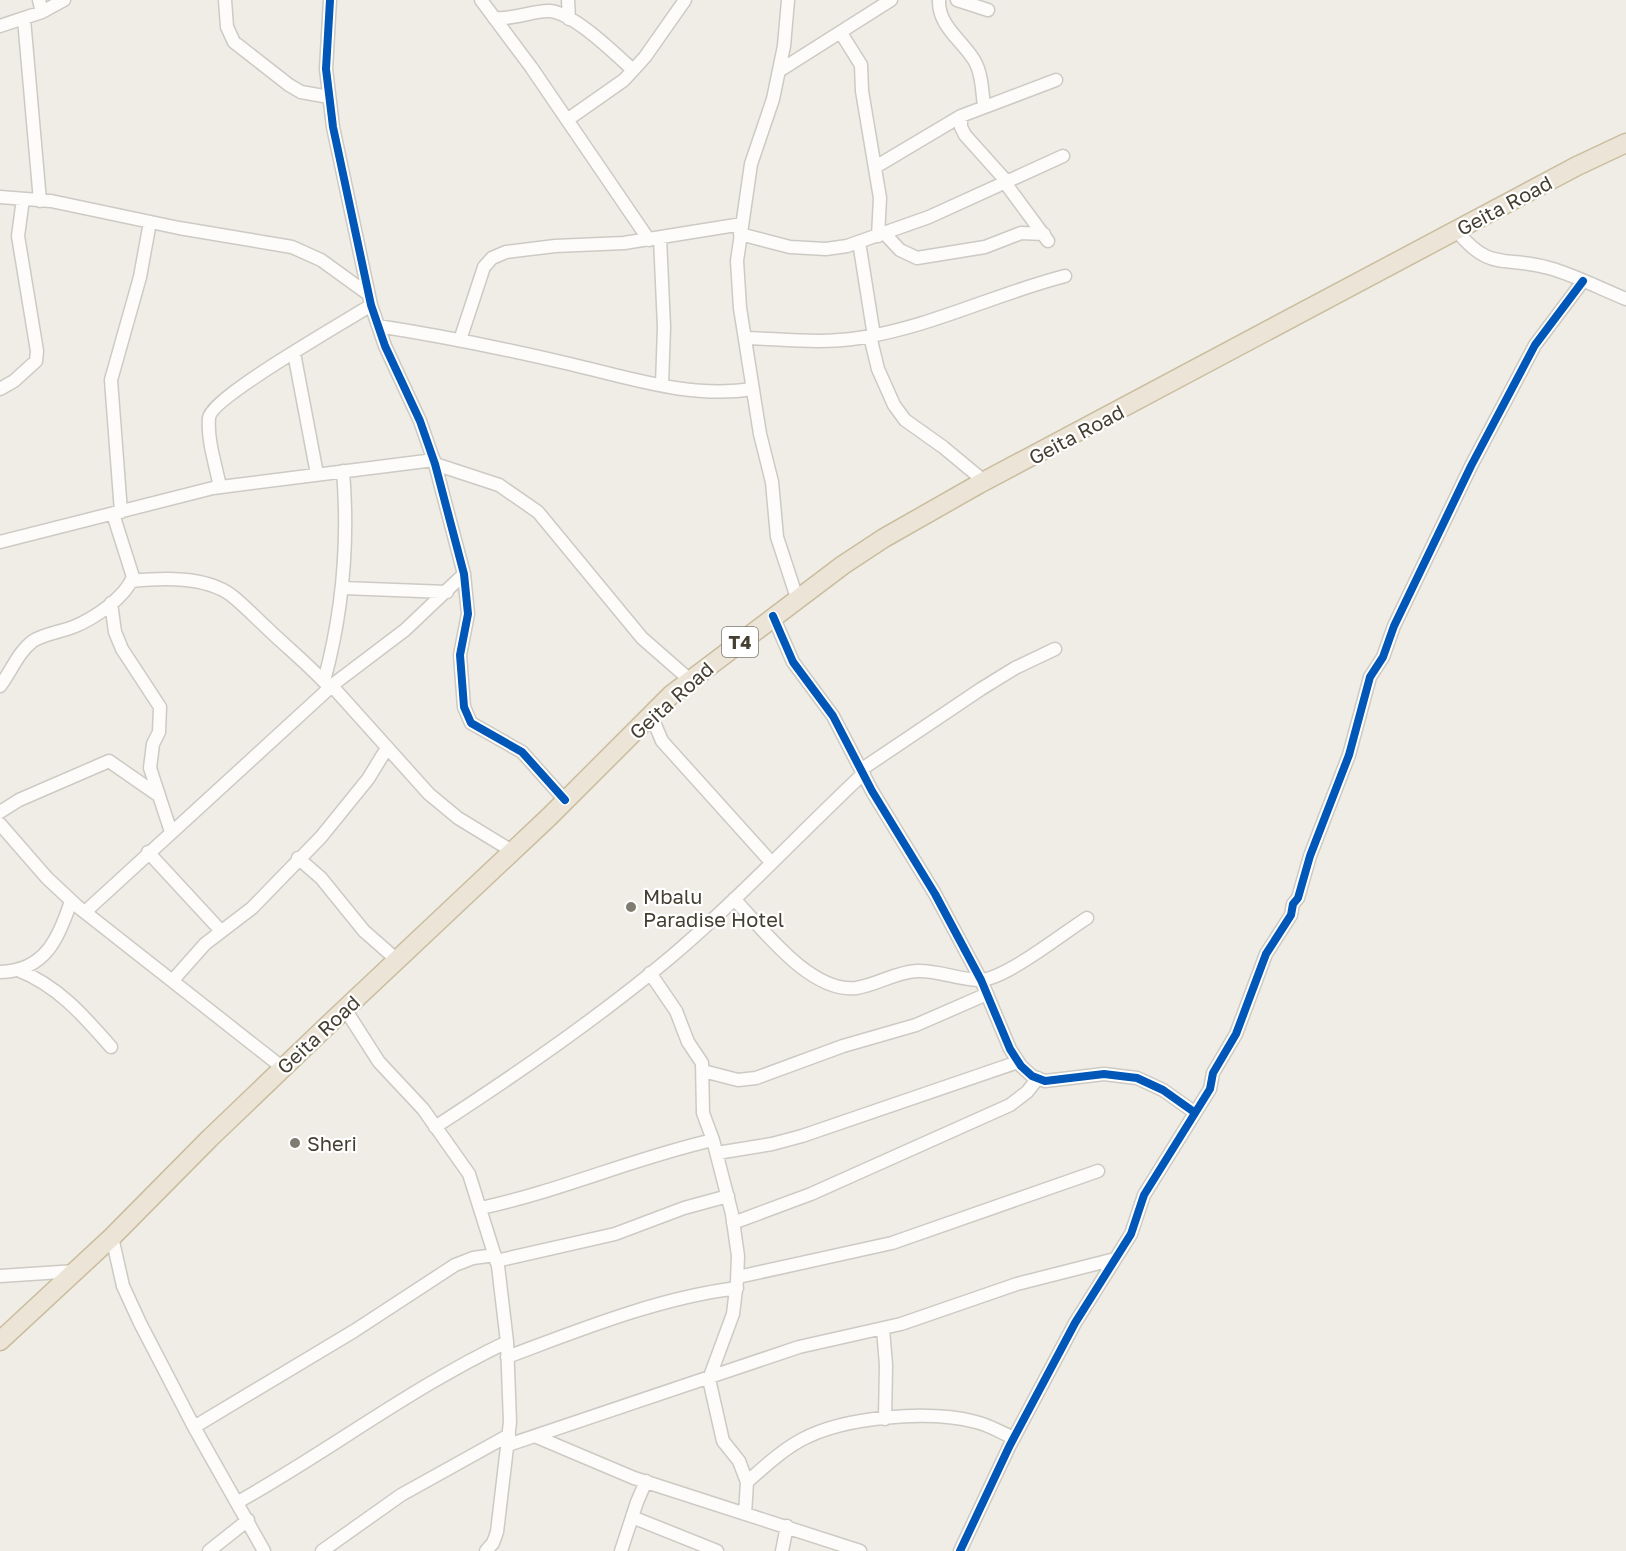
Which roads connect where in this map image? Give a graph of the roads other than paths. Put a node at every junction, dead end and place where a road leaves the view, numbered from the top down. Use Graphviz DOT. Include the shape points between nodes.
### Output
graph roads {
  1 [pos="64,0"];
  2 [pos="225,0"];
  3 [pos="330,0"];
  4 [pos="481,0"];
  5 [pos="568,0"];
  6 [pos="685,0"];
  7 [pos="788,0"];
  8 [pos="891,0"];
  9 [pos="939,0"];
  10 [pos="957,0"];
  11 [pos="40,6"];
  12 [pos="988,10"];
  13 [pos="494,18"];
  14 [pos="24,19"];
  15 [pos="569,19"];
  16 [pos="0,26"];
  17 [pos="841,33"];
  18 [pos="633,70"];
  19 [pos="779,71"];
  20 [pos="1056,80"];
  21 [pos="330,97"];
  22 [pos="984,106"];
  23 [pos="961,116"];
  24 [pos="567,120"];
  25 [pos="1626,143"];
  26 [pos="1063,156"];
  27 [pos="877,166"];
  28 [pos="1007,183"];
  29 [pos="0,198"];
  30 [pos="23,199"];
  31 [pos="40,201"];
  32 [pos="150,222"];
  33 [pos="741,229"];
  34 [pos="1456,230"];
  35 [pos="881,234"];
  36 [pos="654,239"];
  37 [pos="859,242"];
  38 [pos="1065,276"];
  39 [pos="1583,281"];
  40 [pos="1626,299"];
  41 [pos="370,300"];
  42 [pos="378,326"];
  43 [pos="872,336"];
  44 [pos="745,338"];
  45 [pos="460,340"];
  46 [pos="294,353"];
  47 [pos="662,385"];
  48 [pos="0,389"];
  49 [pos="753,389"];
  50 [pos="434,462"];
  51 [pos="343,471"];
  52 [pos="317,474"];
  53 [pos="984,481"];
  54 [pos="220,487"];
  55 [pos="117,513"];
  56 [pos="0,542"];
  57 [pos="464,574"];
  58 [pos="132,581"];
  59 [pos="343,588"];
  60 [pos="447,592"];
  61 [pos="797,598"];
  62 [pos="111,603"];
  63 [pos="773,615"];
  64 [pos="1055,649"];
  65 [pos="690,680"];
  66 [pos="329,685"];
  67 [pos="0,686"];
  68 [pos="651,715"];
  69 [pos="387,748"];
  70 [pos="863,771"];
  71 [pos="158,795"];
  72 [pos="565,800"];
  73 [pos="0,812"];
  74 [pos="0,824"];
  75 [pos="171,832"];
  76 [pos="148,852"];
  77 [pos="512,852"];
  78 [pos="298,858"];
  79 [pos="771,862"];
  80 [pos="734,899"];
  81 [pos="71,901"];
  82 [pos="85,912"];
  83 [pos="1087,918"];
  84 [pos="221,930"];
  85 [pos="398,960"];
  86 [pos="18,970"];
  87 [pos="0,972"];
  88 [pos="650,973"];
  89 [pos="173,980"];
  90 [pos="981,980"];
  91 [pos="987,994"];
  92 [pos="345,1009"];
  93 [pos="111,1047"];
  94 [pos="1018,1062"];
  95 [pos="283,1068"];
  96 [pos="703,1071"];
  97 [pos="1038,1078"];
  98 [pos="1194,1112"];
  99 [pos="435,1127"];
  100 [pos="715,1147"];
  101 [pos="1098,1171"];
  102 [pos="728,1196"];
  103 [pos="481,1208"];
  104 [pos="733,1223"];
  105 [pos="112,1237"];
  106 [pos="496,1258"];
  107 [pos="1115,1259"];
  108 [pos="76,1271"];
  109 [pos="0,1275"];
  110 [pos="737,1283"];
  111 [pos="883,1329"];
  112 [pos="0,1341"];
  113 [pos="507,1342"];
  114 [pos="507,1357"];
  115 [pos="709,1379"];
  116 [pos="885,1419"];
  117 [pos="194,1428"];
  118 [pos="537,1437"];
  119 [pos="1014,1438"];
  120 [pos="509,1440"];
  121 [pos="646,1481"];
  122 [pos="747,1482"];
  123 [pos="238,1502"];
  124 [pos="745,1514"];
  125 [pos="632,1517"];
  126 [pos="248,1520"];
  127 [pos="787,1526"];
  128 [pos="209,1551"];
  129 [pos="264,1551"];
  130 [pos="322,1551"];
  131 [pos="486,1551"];
  132 [pos="621,1551"];
  133 [pos="717,1551"];
  134 [pos="782,1551"];
  135 [pos="860,1551"];
  136 [pos="960,1551"];
  1 -- 11 [label="street"];
  2 -- 21 [label="street" via="227,27 234,42 301,92"];
  3 -- 21 [label="street" via="326,69"];
  4 -- 13 [label="street"];
  5 -- 15 [label="street"];
  6 -- 18 [label="street"];
  7 -- 19 [label="street"];
  8 -- 17 [label="street"];
  9 -- 22 [label="street" via="945,23 975,61"];
  10 -- 12 [label="street"];
  11 -- 14 [label="street"];
  13 -- 15 [label="street" via="552,11"];
  13 -- 24 [label="street"];
  14 -- 16 [label="street"];
  14 -- 31 [label="street"];
  15 -- 18 [label="street"];
  17 -- 19 [label="street"];
  17 -- 27 [label="street" via="861,65 862,91"];
  18 -- 24 [label="street" via="608,94"];
  19 -- 33 [label="street" via="752,164"];
  20 -- 22 [label="street"];
  21 -- 41 [label="street" via="344,188"];
  22 -- 23 [label="street"];
  23 -- 27 [label="street"];
  23 -- 28 [label="street" via="965,135"];
  24 -- 36 [label="street"];
  25 -- 34 [label="highway, Geita Road / T4"];
  26 -- 28 [label="street"];
  27 -- 35 [label="street"];
  28 -- 35 [label="street"];
  28 -- 35 [label="street" via="1046,237 1021,233 985,247 917,258"];
  29 -- 30 [label="street"];
  30 -- 31 [label="street"];
  30 -- 48 [label="street" via="18,236 36,361"];
  31 -- 32 [label="street"];
  32 -- 41 [label="street" via="292,247 321,260"];
  32 -- 55 [label="street" via="143,267 111,380"];
  33 -- 36 [label="street"];
  33 -- 37 [label="street" via="790,247 826,249"];
  33 -- 44 [label="street" via="737,261"];
  34 -- 39 [label="street" via="1472,250 1489,260 1526,262"];
  34 -- 53 [label="highway, Geita Road / T4"];
  35 -- 37 [label="street"];
  36 -- 45 [label="street" via="525,249 492,258 484,267"];
  36 -- 47 [label="street" via="664,327"];
  37 -- 43 [label="street"];
  38 -- 43 [label="street" via="920,326"];
  39 -- 40 [label="street"];
  39 -- 98 [label="street" via="1535,345 1370,677 1349,755 1291,915 1266,954 1236,1034 1213,1073 1210,1089"];
  41 -- 42 [label="street"];
  41 -- 46 [label="street"];
  42 -- 45 [label="street"];
  42 -- 50 [label="street"];
  43 -- 44 [label="street" via="834,340"];
  43 -- 53 [label="street" via="878,369 905,420"];
  44 -- 49 [label="street"];
  45 -- 47 [label="street"];
  46 -- 52 [label="street"];
  46 -- 54 [label="street" via="235,390 211,414"];
  47 -- 49 [label="street" via="708,393"];
  49 -- 61 [label="street" via="772,482 777,537"];
  50 -- 51 [label="street"];
  50 -- 57 [label="street"];
  50 -- 65 [label="street" via="499,485 538,512 642,638"];
  51 -- 52 [label="street"];
  51 -- 59 [label="street" via="347,521"];
  52 -- 54 [label="street"];
  53 -- 61 [label="highway, Geita Road / T4" via="884,538"];
  54 -- 55 [label="street"];
  55 -- 56 [label="street"];
  55 -- 58 [label="street"];
  57 -- 60 [label="street"];
  57 -- 72 [label="street" via="468,614 460,655 460,686 471,723 522,752"];
  58 -- 62 [label="street"];
  58 -- 66 [label="street" via="196,582 230,594"];
  59 -- 60 [label="street"];
  59 -- 66 [label="street"];
  60 -- 66 [label="street" via="405,630"];
  61 -- 63 [label="highway, Geita Road / T4"];
  62 -- 67 [label="street" via="75,626 34,641"];
  62 -- 71 [label="street" via="122,649 160,707 150,768"];
  63 -- 65 [label="highway, Geita Road / T4"];
  63 -- 70 [label="street" via="793,662 833,716"];
  64 -- 70 [label="street" via="990,684"];
  65 -- 68 [label="highway, Geita Road / T4"];
  66 -- 69 [label="street"];
  66 -- 75 [label="street"];
  68 -- 72 [label="highway, Geita Road / T4"];
  68 -- 79 [label="street" via="662,741"];
  69 -- 77 [label="street" via="429,794 458,818"];
  69 -- 78 [label="street" via="349,803"];
  70 -- 79 [label="street"];
  70 -- 90 [label="street"];
  71 -- 73 [label="street" via="109,761"];
  71 -- 75 [label="street"];
  72 -- 77 [label="highway, Geita Road / T4"];
  74 -- 81 [label="street"];
  75 -- 76 [label="street"];
  76 -- 82 [label="street"];
  76 -- 84 [label="street"];
  77 -- 85 [label="highway, Geita Road / T4"];
  78 -- 84 [label="street" via="252,908"];
  78 -- 85 [label="street" via="321,878 364,931"];
  79 -- 80 [label="street"];
  80 -- 88 [label="street"];
  80 -- 90 [label="street" via="796,963 819,980 838,987 855,988 918,970"];
  81 -- 82 [label="street"];
  81 -- 86 [label="street" via="60,934 46,956"];
  82 -- 89 [label="street"];
  83 -- 90 [label="street" via="1020,963"];
  84 -- 89 [label="street"];
  85 -- 92 [label="highway, Geita Road / T4"];
  86 -- 87 [label="street"];
  86 -- 93 [label="street" via="61,993"];
  88 -- 96 [label="street" via="676,1011"];
  88 -- 99 [label="street" via="540,1059"];
  89 -- 95 [label="street"];
  90 -- 91 [label="street"];
  91 -- 94 [label="street"];
  91 -- 96 [label="street" via="916,1025 843,1046 756,1078 738,1080"];
  92 -- 95 [label="highway, Geita Road / T4"];
  92 -- 99 [label="street" via="379,1062"];
  94 -- 97 [label="street"];
  94 -- 100 [label="street" via="802,1136 772,1144"];
  95 -- 105 [label="highway, Geita Road / T4"];
  96 -- 100 [label="street" via="703,1113"];
  97 -- 98 [label="street" via="1045,1081 1104,1074 1137,1078 1163,1090"];
  97 -- 104 [label="street" via="1010,1105 811,1194"];
  98 -- 107 [label="street" via="1144,1195 1131,1234"];
  99 -- 103 [label="street" via="469,1174"];
  100 -- 102 [label="street"];
  100 -- 103 [label="street" via="685,1147 529,1198"];
  101 -- 110 [label="street" via="892,1243"];
  102 -- 104 [label="street"];
  102 -- 106 [label="street" via="615,1234"];
  103 -- 106 [label="street"];
  104 -- 110 [label="street"];
  105 -- 108 [label="highway, Geita Road / T4"];
  105 -- 117 [label="street" via="123,1286"];
  106 -- 113 [label="street"];
  106 -- 117 [label="street" via="473,1258 454,1265"];
  107 -- 111 [label="street" via="1017,1284"];
  107 -- 119 [label="street" via="1075,1323"];
  108 -- 109 [label="street"];
  108 -- 112 [label="highway, Geita Road / T4"];
  110 -- 114 [label="street" via="654,1306"];
  110 -- 115 [label="street" via="733,1314"];
  111 -- 115 [label="street" via="799,1347"];
  111 -- 116 [label="street"];
  113 -- 114 [label="street"];
  113 -- 123 [label="street" via="457,1365"];
  114 -- 120 [label="street"];
  115 -- 118 [label="street"];
  115 -- 122 [label="street" via="723,1441 739,1461"];
  116 -- 119 [label="street" via="946,1416 978,1422"];
  116 -- 122 [label="street" via="841,1425 803,1439"];
  117 -- 123 [label="street"];
  118 -- 120 [label="street"];
  118 -- 121 [label="street"];
  119 -- 136 [label="street"];
  120 -- 130 [label="street" via="401,1495"];
  120 -- 131 [label="street" via="497,1532"];
  121 -- 124 [label="street"];
  121 -- 125 [label="street"];
  122 -- 124 [label="street"];
  123 -- 126 [label="street"];
  124 -- 127 [label="street"];
  125 -- 132 [label="street"];
  125 -- 133 [label="street"];
  126 -- 128 [label="street"];
  126 -- 129 [label="street"];
  127 -- 134 [label="street"];
  127 -- 135 [label="street"];
}
